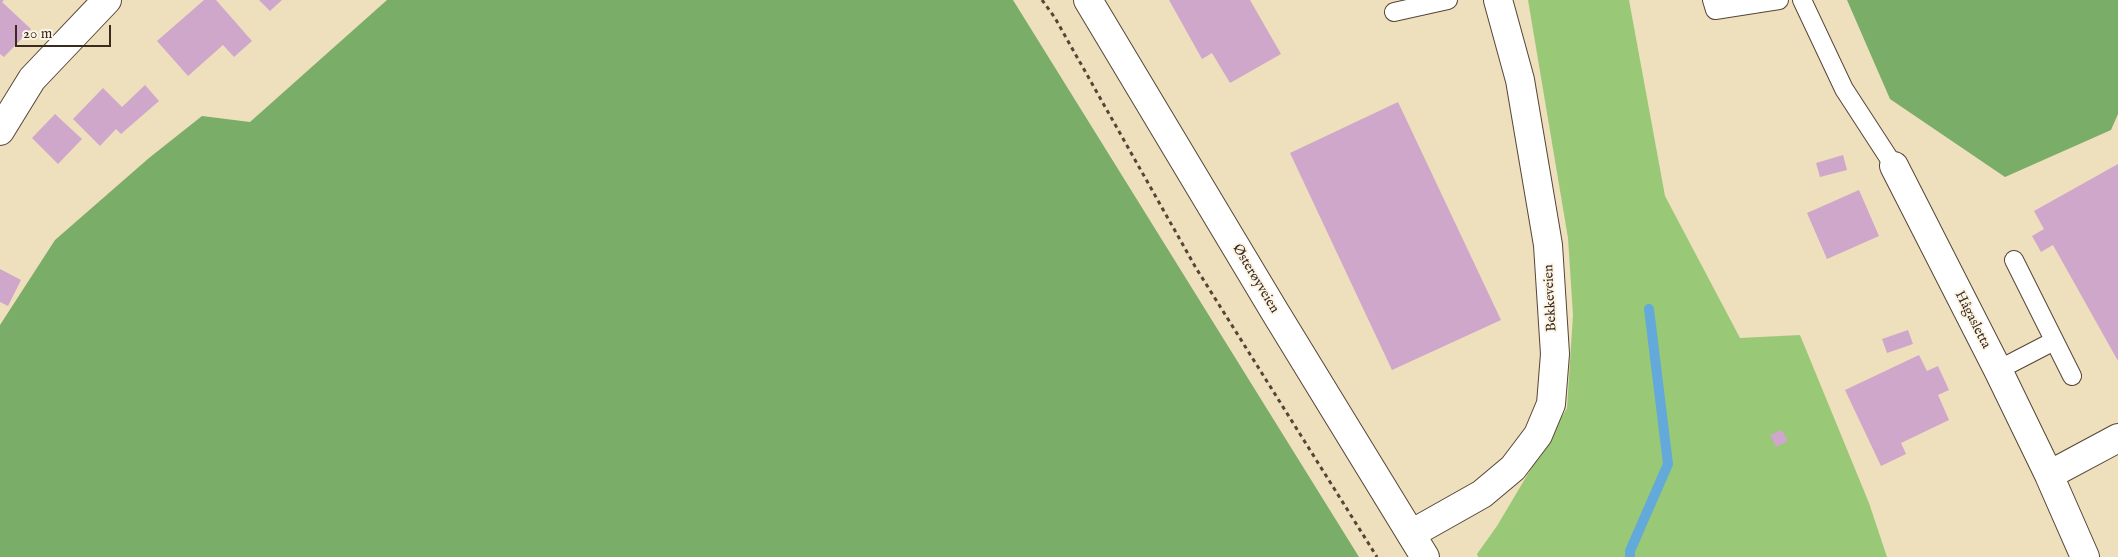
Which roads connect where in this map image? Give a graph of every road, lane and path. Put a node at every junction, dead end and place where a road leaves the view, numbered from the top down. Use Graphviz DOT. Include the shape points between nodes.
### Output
graph roads {
  1 [pos="107,0"];
  2 [pos="1042,0"];
  3 [pos="1088,0"];
  4 [pos="1448,0"];
  5 [pos="1498,0"];
  6 [pos="1712,0"];
  7 [pos="1779,0"];
  8 [pos="1802,0"];
  9 [pos="1394,12"];
  10 [pos="0,131"];
  11 [pos="1894,166"];
  12 [pos="2014,260"];
  13 [pos="2054,341"];
  14 [pos="1998,370"];
  15 [pos="2072,376"];
  16 [pos="2118,438"];
  17 [pos="2048,475"];
  18 [pos="1411,534"];
  19 [pos="1377,557"];
  20 [pos="1425,557"];
  21 [pos="2086,557"];
  1 -- 10 [label="street" via="32,78"];
  2 -- 19 [label="path" via="1196,268"];
  3 -- 18 [label="street, Østerøyveien"];
  4 -- 9 [label="lane"];
  5 -- 18 [label="street, Bekkeveien" via="1520,80 1548,245 1554,354 1551,404 1538,435 1513,468 1482,494"];
  6 -- 7 [label="lane" via="1715,10"];
  8 -- 11 [label="lane" via="1844,89"];
  11 -- 14 [label="street, Hågasletta"];
  12 -- 13 [label="lane"];
  13 -- 14 [label="lane"];
  13 -- 15 [label="lane"];
  14 -- 17 [label="street, Hågasletta"];
  16 -- 17 [label="street"];
  17 -- 21 [label="street, Hågasletta"];
  18 -- 20 [label="street, Østerøyveien"];
}
